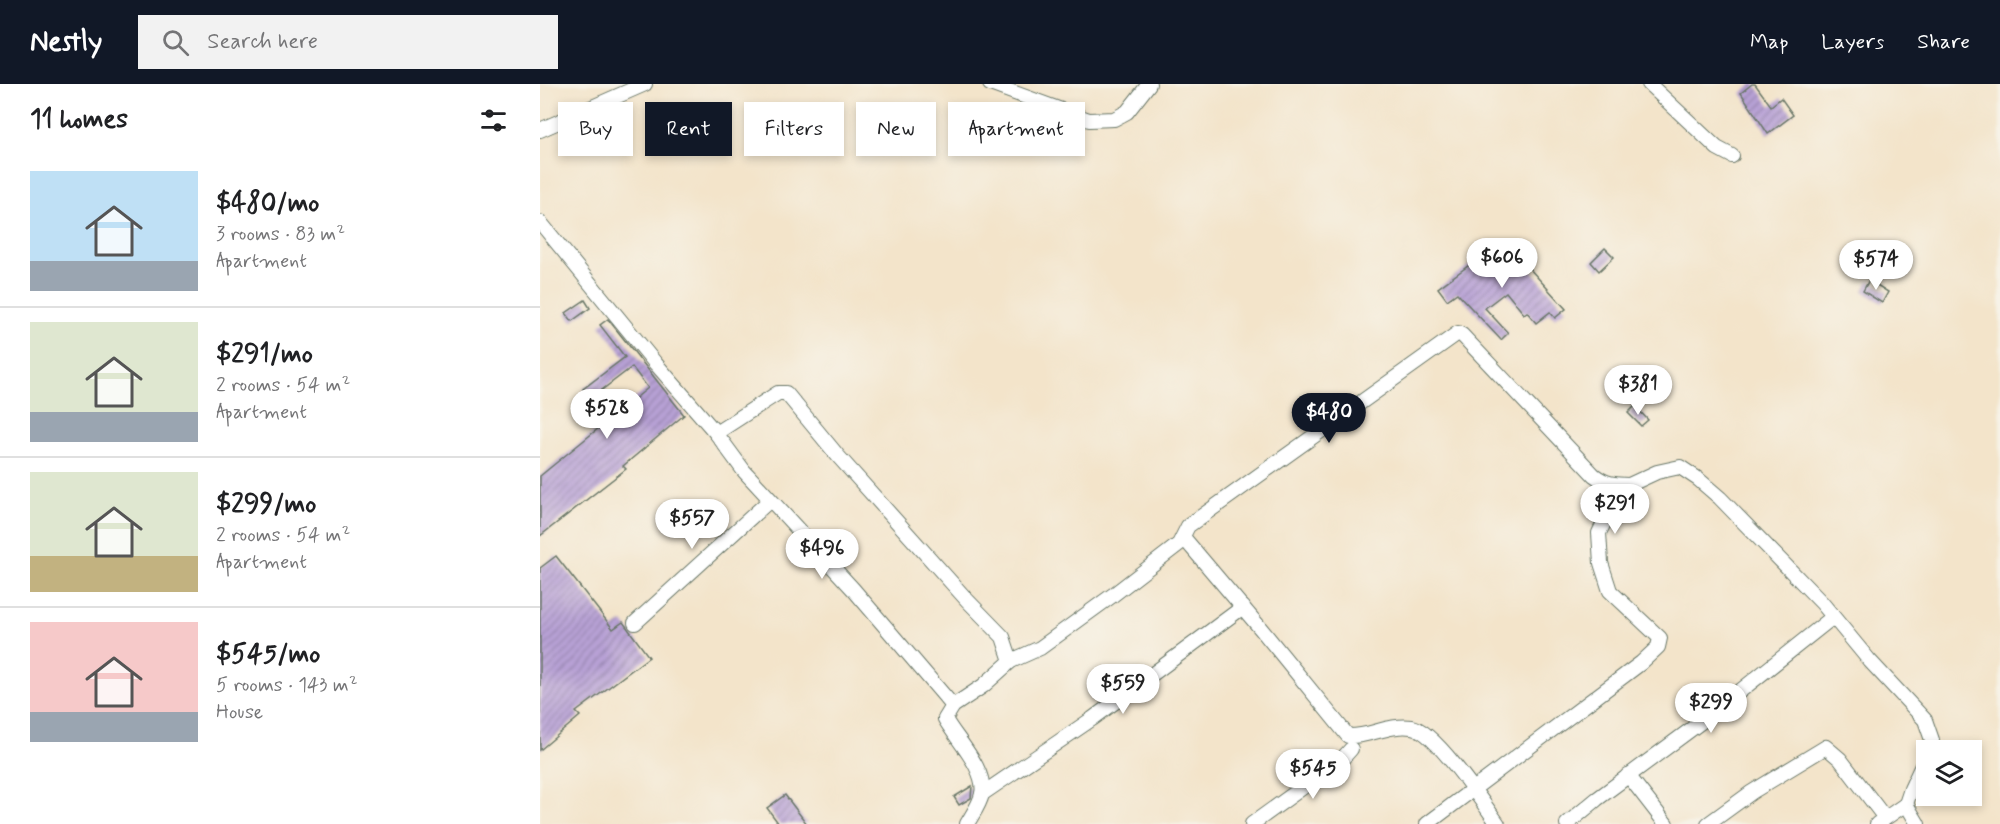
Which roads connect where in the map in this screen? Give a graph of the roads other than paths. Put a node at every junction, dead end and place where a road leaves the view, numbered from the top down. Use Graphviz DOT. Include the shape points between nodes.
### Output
graph roads {
  1 [pos="645,84"];
  2 [pos="990,84"];
  3 [pos="1149,84"];
  4 [pos="1649,84"];
  5 [pos="540,130"];
  6 [pos="1732,156"];
  7 [pos="540,222"];
  8 [pos="717,433"];
  9 [pos="1629,485"];
  10 [pos="770,500"];
  11 [pos="1183,537"];
  12 [pos="1243,607"];
  13 [pos="1833,616"];
  14 [pos="635,623"];
  15 [pos="1011,661"];
  16 [pos="953,706"];
  17 [pos="1932,740"];
  18 [pos="1351,749"];
  19 [pos="1628,776"];
  20 [pos="1916,778"];
  21 [pos="1474,790"];
  22 [pos="982,794"];
  23 [pos="1906,804"];
  24 [pos="1881,821"];
  25 [pos="967,824"];
  26 [pos="1252,824"];
  27 [pos="1427,824"];
  28 [pos="1498,824"];
  29 [pos="1567,824"];
  30 [pos="1666,824"];
  31 [pos="1708,824"];
  32 [pos="1918,824"];
  1 -- 5 [label="street"];
  2 -- 3 [label="street" via="1089,120 1114,119 1127,112"];
  4 -- 6 [label="street" via="1717,148"];
  7 -- 8 [label="street"];
  8 -- 10 [label="street"];
  8 -- 15 [label="street" via="778,393 786,393 838,456 1003,637"];
  9 -- 11 [label="street" via="1613,485 1594,475 1458,333 1188,526"];
  9 -- 13 [label="street" via="1680,467 1720,498"];
  9 -- 21 [label="street" via="1612,506 1599,533 1601,563 1610,591 1660,638 1658,647"];
  10 -- 14 [label="street"];
  10 -- 16 [label="street"];
  11 -- 12 [label="street"];
  11 -- 15 [label="street" via="1179,544 1050,641"];
  12 -- 21 [label="street" via="1348,736 1358,737 1387,727 1414,727 1432,739"];
  12 -- 22 [label="street" via="1092,719"];
  13 -- 17 [label="street" via="1925,720"];
  13 -- 19 [label="street"];
  15 -- 16 [label="street"];
  16 -- 22 [label="street" via="945,719 982,779"];
  18 -- 26 [label="street"];
  19 -- 29 [label="street"];
  19 -- 30 [label="street"];
  20 -- 23 [label="street"];
  21 -- 27 [label="street"];
  21 -- 28 [label="street"];
  22 -- 25 [label="street"];
  23 -- 24 [label="street"];
  23 -- 32 [label="street"];
  24 -- 31 [label="street" via="1840,759 1826,747"];
}
